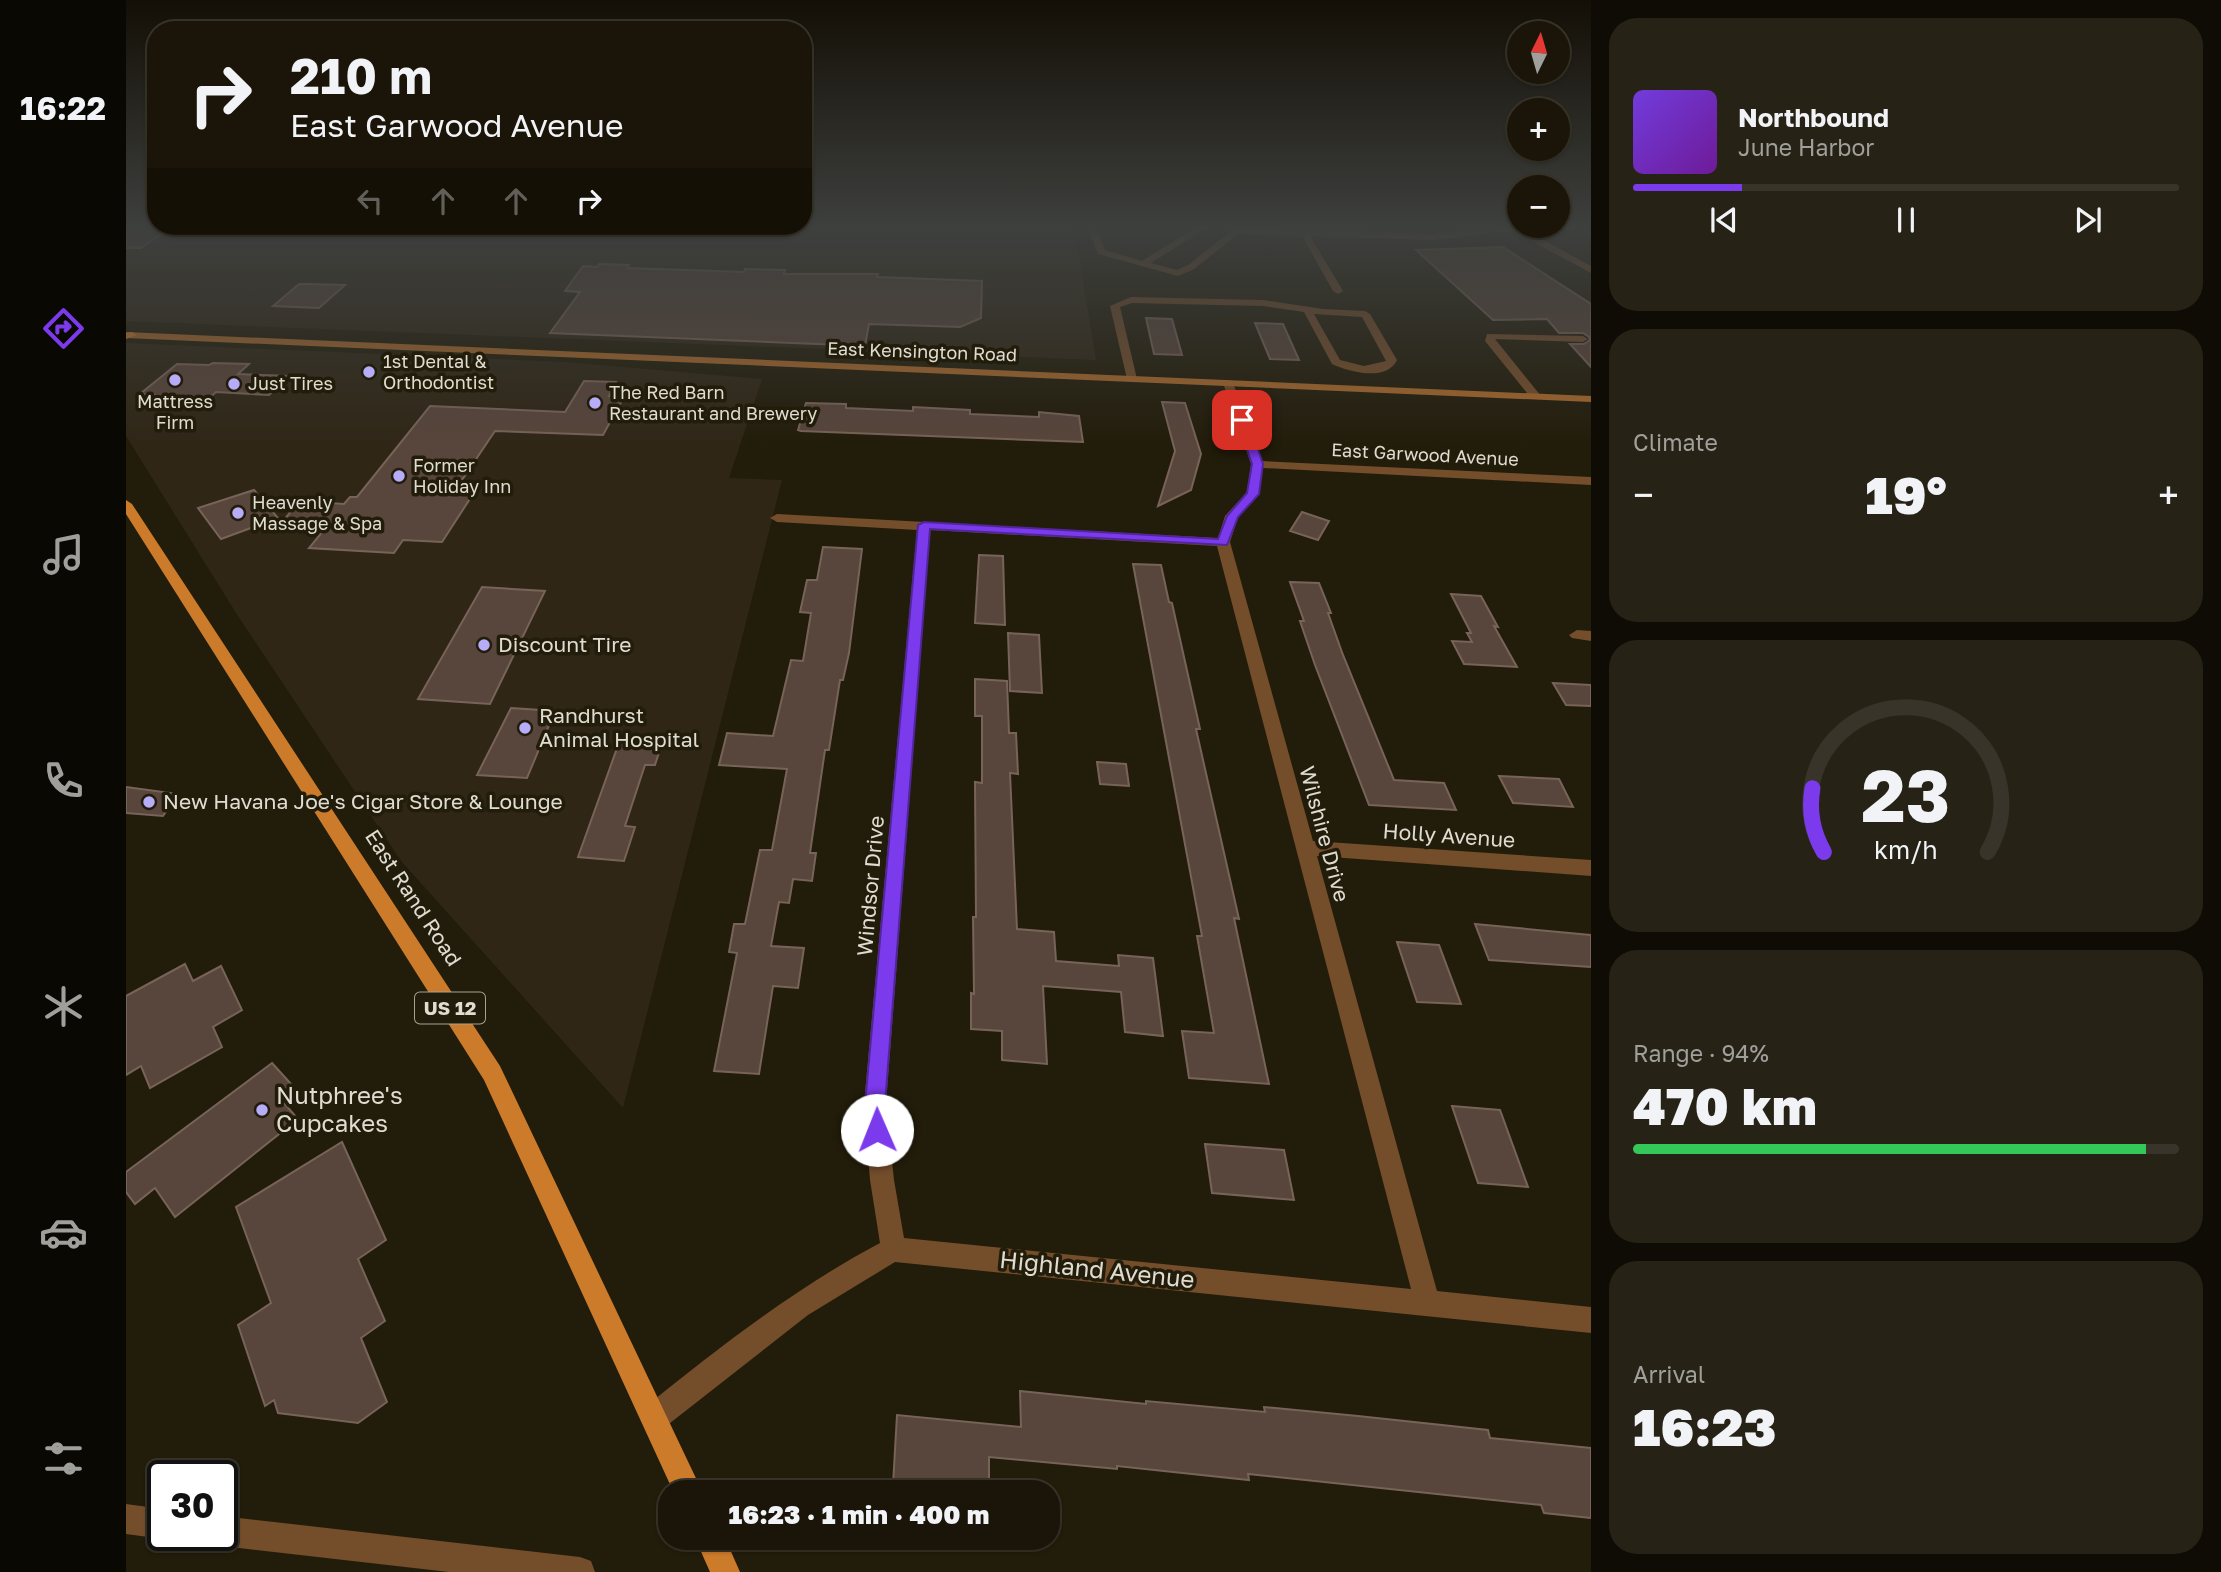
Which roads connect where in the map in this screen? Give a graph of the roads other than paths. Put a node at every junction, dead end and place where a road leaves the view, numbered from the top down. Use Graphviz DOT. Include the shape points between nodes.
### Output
graph roads {
  1 [pos="1308,311"];
  2 [pos="128,335"];
  3 [pos="1583,339"];
  4 [pos="1366,370"];
  5 [pos="1132,379"];
  6 [pos="1228,383"];
  7 [pos="1378,389"];
  8 [pos="1535,396"];
  9 [pos="1591,398"];
  10 [pos="1257,464"];
  11 [pos="1591,481"];
  12 [pos="126,504"];
  13 [pos="776,518"];
  14 [pos="924,525"];
  15 [pos="1223,542"];
  16 [pos="1304,848"];
  17 [pos="1591,868"];
  18 [pos="893,1249"];
  19 [pos="1428,1304"];
  20 [pos="1591,1320"];
  21 [pos="655,1417"];
  22 [pos="683,1480"];
  23 [pos="126,1519"];
  24 [pos="147,1522"];
  25 [pos="238,1533"];
  26 [pos="715,1550"];
  27 [pos="580,1572"];
  28 [pos="725,1572"];
  1 -- 4 [label="street" via="1336,362"];
  1 -- 4 [label="street" via="1365,314 1392,360 1387,366"];
  1 -- 5 [label="street" via="1256,302 1142,300 1118,304"];
  2 -- 5 [label="main road, East Kensington Road"];
  3 -- 8 [label="street" via="1491,336"];
  4 -- 7 [label="street"];
  5 -- 6 [label="main road, East Kensington Road"];
  6 -- 7 [label="main road, East Kensington Road"];
  6 -- 10 [label="street"];
  7 -- 8 [label="main road, East Kensington Road"];
  8 -- 9 [label="main road, East Kensington Road"];
  10 -- 11 [label="street, East Garwood Avenue"];
  10 -- 15 [label="street" via="1253,494 1233,516"];
  12 -- 21 [label="main road, East Rand Road / US 12" via="492,1073"];
  13 -- 14 [label="street"];
  14 -- 15 [label="street"];
  14 -- 18 [label="street, Windsor Drive" via="875,1104"];
  15 -- 16 [label="street, Wilshire Drive"];
  16 -- 17 [label="street, Holly Avenue"];
  16 -- 19 [label="street, Wilshire Drive"];
  18 -- 19 [label="street, Highland Avenue"];
  18 -- 21 [label="street" via="851,1270 754,1338"];
  19 -- 20 [label="street, Highland Avenue"];
  21 -- 22 [label="main road, East Rand Road / US 12"];
  23 -- 24 [label="street"];
  25 -- 27 [label="street"];
  26 -- 28 [label="main road"];
}
